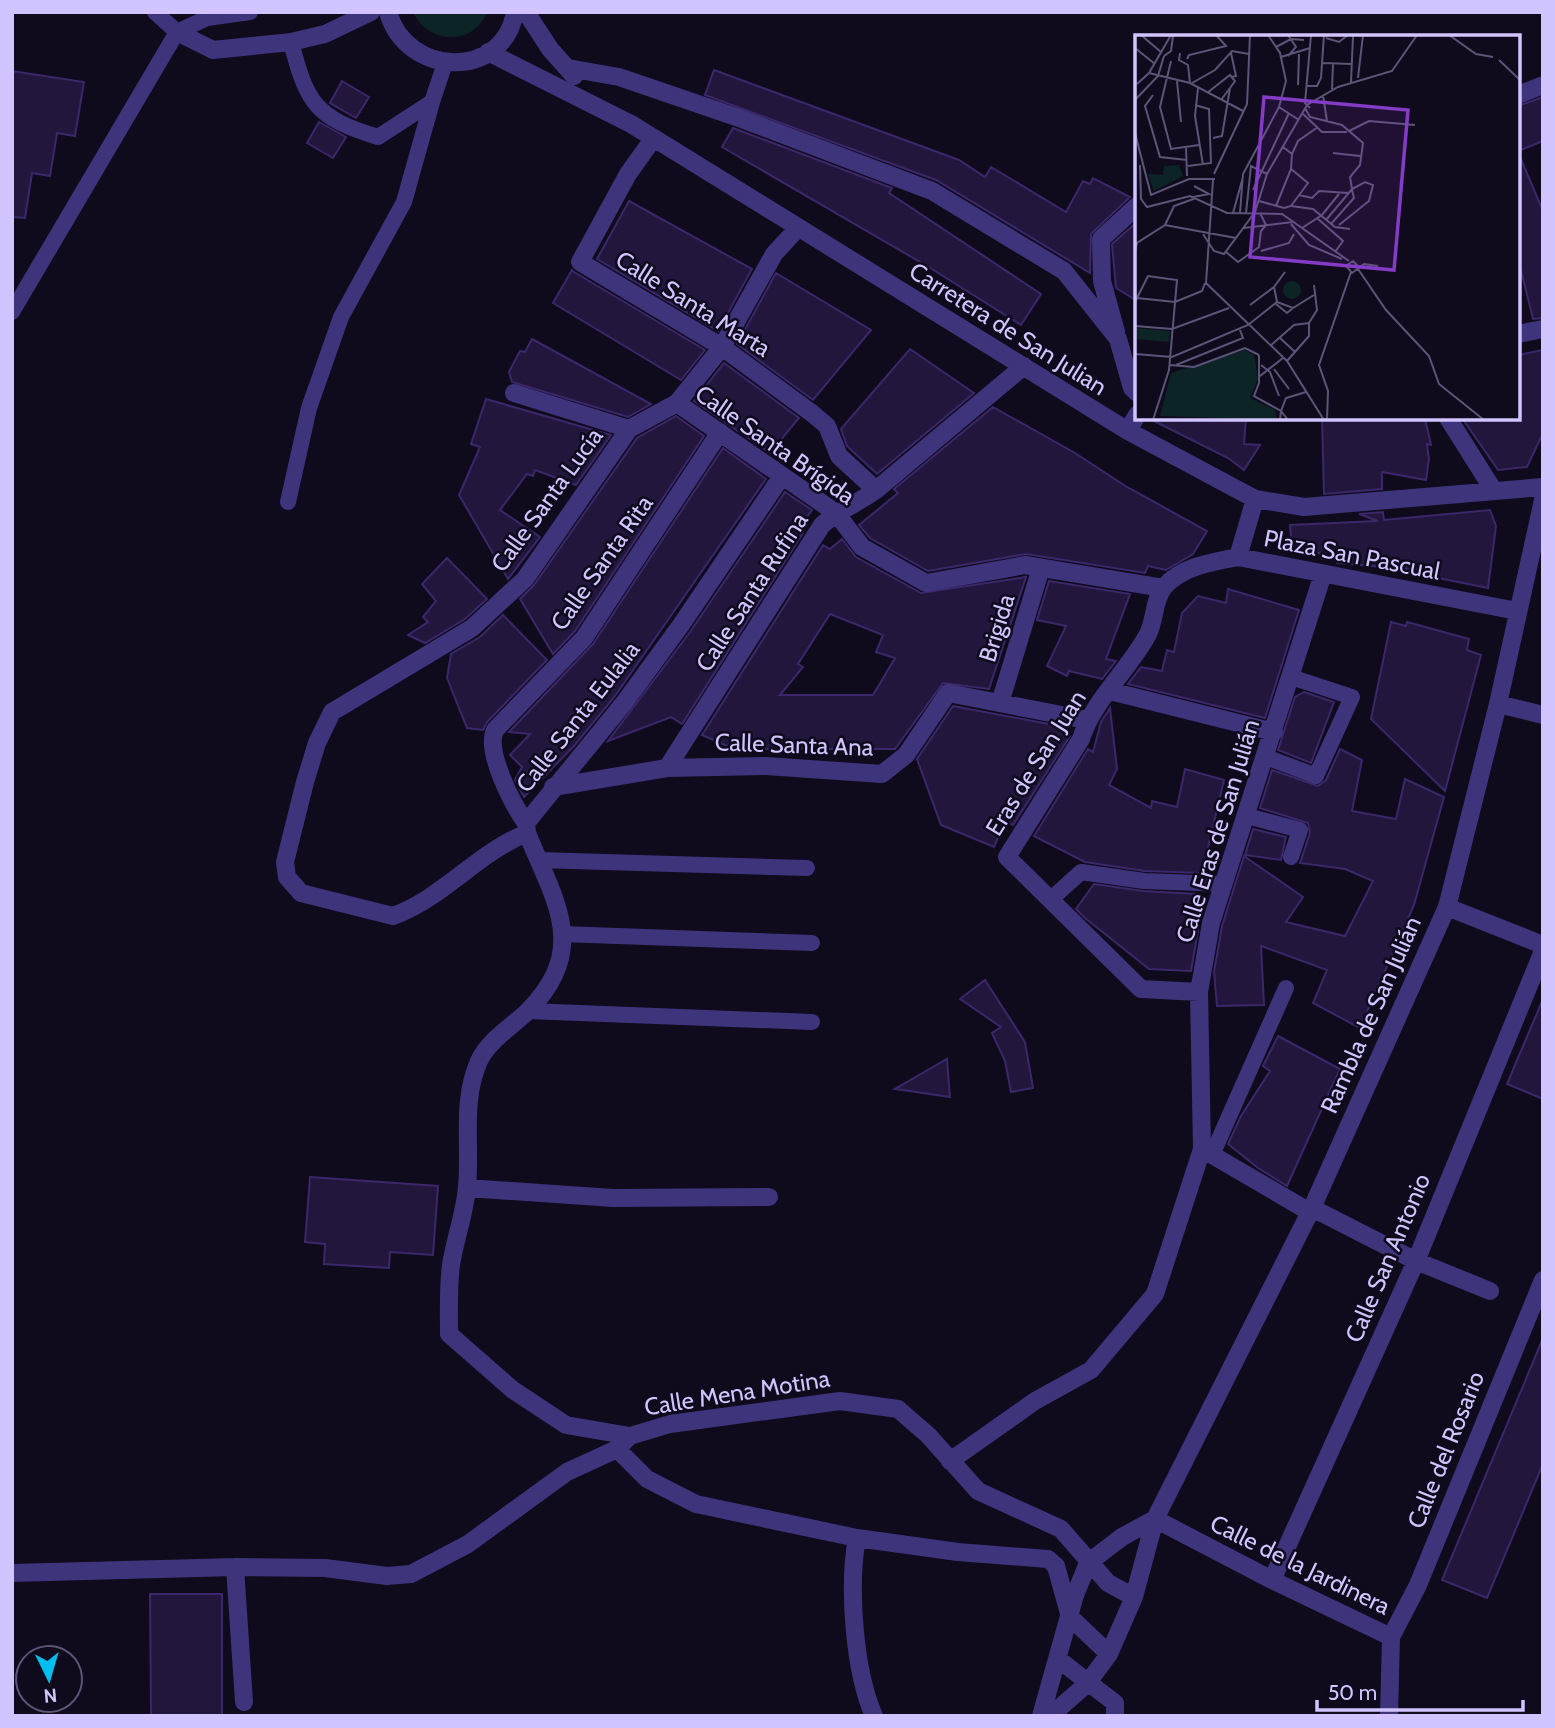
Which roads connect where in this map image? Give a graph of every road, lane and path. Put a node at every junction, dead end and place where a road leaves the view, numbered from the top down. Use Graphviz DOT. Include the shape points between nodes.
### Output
graph roads {
  1 [pos="155,12"];
  2 [pos="250,12"];
  3 [pos="371,12"];
  4 [pos="388,12"];
  5 [pos="515,12"];
  6 [pos="526,12"];
  7 [pos="177,32"];
  8 [pos="291,42"];
  9 [pos="488,52"];
  10 [pos="445,63"];
  11 [pos="568,68"];
  12 [pos="1543,85"];
  13 [pos="1520,94"];
  14 [pos="432,102"];
  15 [pos="602,107"];
  16 [pos="653,139"];
  17 [pos="1135,208"];
  18 [pos="798,228"];
  19 [pos="12,312"];
  20 [pos="1543,329"];
  21 [pos="1520,334"];
  22 [pos="1118,339"];
  23 [pos="722,346"];
  24 [pos="1024,366"];
  25 [pos="1135,391"];
  26 [pos="514,393"];
  27 [pos="677,403"];
  28 [pos="1449,420"];
  29 [pos="1133,423"];
  30 [pos="629,429"];
  31 [pos="720,432"];
  32 [pos="782,476"];
  33 [pos="1543,487"];
  34 [pos="876,490"];
  35 [pos="1494,491"];
  36 [pos="1255,499"];
  37 [pos="1543,500"];
  38 [pos="288,502"];
  39 [pos="836,513"];
  40 [pos="1238,557"];
  41 [pos="1041,568"];
  42 [pos="1323,574"];
  43 [pos="1163,588"];
  44 [pos="1517,611"];
  45 [pos="1291,677"];
  46 [pos="1110,691"];
  47 [pos="1000,703"];
  48 [pos="1498,704"];
  49 [pos="1543,715"];
  50 [pos="1087,720"];
  51 [pos="1274,732"];
  52 [pos="1266,757"];
  53 [pos="667,768"];
  54 [pos="554,787"];
  55 [pos="1247,816"];
  56 [pos="526,828"];
  57 [pos="1291,857"];
  58 [pos="538,860"];
  59 [pos="807,869"];
  60 [pos="287,877"];
  61 [pos="1224,884"];
  62 [pos="1051,900"];
  63 [pos="1447,907"];
  64 [pos="562,934"];
  65 [pos="812,943"];
  66 [pos="1543,945"];
  67 [pos="1543,951"];
  68 [pos="1286,988"];
  69 [pos="1199,992"];
  70 [pos="528,1011"];
  71 [pos="812,1022"];
  72 [pos="1207,1152"];
  73 [pos="467,1188"];
  74 [pos="769,1197"];
  75 [pos="1310,1210"];
  76 [pos="1416,1261"];
  77 [pos="1543,1280"];
  78 [pos="1490,1292"];
  79 [pos="623,1442"];
  80 [pos="950,1461"];
  81 [pos="1155,1519"];
  82 [pos="857,1538"];
  83 [pos="1088,1563"];
  84 [pos="235,1567"];
  85 [pos="12,1573"];
  86 [pos="1272,1580"];
  87 [pos="1134,1597"];
  88 [pos="1070,1617"];
  89 [pos="1391,1637"];
  90 [pos="1109,1654"];
  91 [pos="1058,1659"];
  92 [pos="1087,1684"];
  93 [pos="244,1702"];
  94 [pos="874,1716"];
  95 [pos="1041,1716"];
  96 [pos="1050,1716"];
  97 [pos="1115,1716"];
  98 [pos="1390,1716"];
  1 -- 7 [label="lane"];
  2 -- 7 [label="lane" via="206,18"];
  3 -- 8 [label="street" via="325,34"];
  4 -- 10 [label="street" via="405,44 423,57"];
  5 -- 9 [label="street" via="503,38"];
  6 -- 11 [label="street, Carretera de San Julian"];
  7 -- 8 [label="street" via="213,50"];
  7 -- 19 [label="lane"];
  8 -- 14 [label="lane" via="303,88 323,114 350,129 378,137"];
  9 -- 10 [label="street" via="467,62"];
  9 -- 15 [label="street, Carretera de San Julian"];
  10 -- 14 [label="lane"];
  11 -- 15 [label="street, Carretera de San Julian"];
  11 -- 22 [label="street" via="668,94 932,191 1064,271"];
  12 -- 13 [label="street"];
  14 -- 38 [label="lane" via="404,202 341,317 309,408"];
  15 -- 16 [label="street, Carretera de San Julian"];
  16 -- 18 [label="street, Carretera de San Julian"];
  16 -- 23 [label="street, Calle Santa Marta" via="628,174 580,262"];
  17 -- 22 [label="street" via="1101,239 1102,281"];
  18 -- 23 [label="street" via="774,254"];
  18 -- 24 [label="street, Carretera de San Julian"];
  20 -- 21 [label="street"];
  22 -- 25 [label="street"];
  23 -- 27 [label="street"];
  23 -- 34 [label="street, Calle Santa Marta" via="827,426 839,456"];
  24 -- 29 [label="street, Carretera de San Julian"];
  24 -- 34 [label="street, Calle Santa Rufina"];
  26 -- 30 [label="street"];
  27 -- 30 [label="street, Calle Santa Brígida"];
  27 -- 31 [label="street, Calle Santa Brígida"];
  28 -- 35 [label="street"];
  29 -- 36 [label="street, Carretera de San Julian"];
  30 -- 60 [label="street, Calle Santa Lucía" via="525,579 472,628 332,712 305,782 285,862"];
  31 -- 32 [label="street, Calle Santa Brígida"];
  31 -- 56 [label="street, Calle Santa Rita" via="584,638 495,730 492,740 507,793"];
  32 -- 39 [label="street, Calle Santa Brígida"];
  32 -- 54 [label="street, Calle Santa Eulalia" via="624,703"];
  33 -- 35 [label="street, Carretera de San Julian"];
  34 -- 39 [label="street, Calle Santa Rufina"];
  35 -- 36 [label="street, Carretera de San Julian" via="1304,507"];
  36 -- 40 [label="street, Plaza San Pascual"];
  37 -- 44 [label="street, Rambla de San Julián"];
  39 -- 41 [label="street, Calle Santa Brígida" via="862,547 926,583 1025,565"];
  39 -- 53 [label="street, Calle Santa Rufina" via="822,525"];
  40 -- 42 [label="street, Plaza San Pascual"];
  40 -- 43 [label="street" via="1198,565"];
  41 -- 43 [label="street, Calle Santa Brígida"];
  41 -- 47 [label="street, Brigida"];
  42 -- 44 [label="street, Plaza San Pascual"];
  42 -- 45 [label="street, Calle Eras de San Julián"];
  43 -- 46 [label="street, Eras de San Juan" via="1150,632"];
  44 -- 48 [label="street, Rambla de San Julián"];
  45 -- 51 [label="street, Calle Eras de San Julián"];
  45 -- 52 [label="lane" via="1352,697 1316,776"];
  46 -- 50 [label="street, Eras de San Juan"];
  46 -- 51 [label="street"];
  47 -- 50 [label="street, Calle Santa Ana"];
  47 -- 53 [label="street, Calle Santa Ana" via="948,693 906,755 882,774 766,766"];
  48 -- 49 [label="street"];
  48 -- 63 [label="street, Rambla de San Julián"];
  50 -- 62 [label="street, Eras de San Juan" via="1081,739 1007,857"];
  51 -- 52 [label="street, Calle Eras de San Julián"];
  52 -- 55 [label="street, Calle Eras de San Julián"];
  53 -- 54 [label="street"];
  54 -- 56 [label="street, Calle Santa Eulalia"];
  55 -- 57 [label="lane" via="1300,830"];
  55 -- 61 [label="street, Calle Eras de San Julián"];
  56 -- 58 [label="street"];
  56 -- 60 [label="street, Calle Santa Eulalia" via="429,897 393,916 301,893"];
  58 -- 59 [label="lane"];
  58 -- 64 [label="street" via="558,907"];
  61 -- 62 [label="lane" via="1144,881 1081,872"];
  61 -- 69 [label="street, Calle Eras de San Julián"];
  62 -- 69 [label="street, Eras de San Juan" via="1141,989"];
  63 -- 66 [label="street"];
  63 -- 75 [label="street, Rambla de San Julián"];
  64 -- 65 [label="lane"];
  64 -- 70 [label="street" via="561,960 553,982"];
  67 -- 76 [label="street, Calle San Antonio"];
  68 -- 72 [label="lane"];
  69 -- 72 [label="street, Calle Eras de San Julián"];
  70 -- 71 [label="lane"];
  70 -- 73 [label="street" via="480,1060 468,1099"];
  72 -- 75 [label="street"];
  72 -- 80 [label="street, Calle Eras de San Julián" via="1155,1294 1091,1370"];
  73 -- 74 [label="street" via="613,1198"];
  73 -- 79 [label="street" via="450,1266 449,1334 513,1390 566,1425"];
  75 -- 76 [label="street"];
  75 -- 81 [label="street, Rambla de San Julián"];
  76 -- 78 [label="street"];
  76 -- 86 [label="street, Calle San Antonio"];
  77 -- 89 [label="street, Calle del Rosario" via="1418,1585"];
  79 -- 80 [label="street, Calle Mena Motina" via="670,1424 840,1401 898,1409"];
  79 -- 82 [label="street" via="647,1479 696,1504"];
  79 -- 84 [label="street, Calle Mena Motina" via="567,1472 468,1544 411,1574"];
  80 -- 83 [label="street, Calle Mena Motina" via="978,1492 1060,1529"];
  81 -- 83 [label="street" via="1122,1536"];
  81 -- 86 [label="street, Calle de la Jardinera"];
  81 -- 87 [label="street, Rambla de San Julián"];
  82 -- 88 [label="street" via="1048,1559 1056,1566"];
  82 -- 94 [label="street" via="851,1589 859,1656"];
  83 -- 87 [label="street, Calle Mena Motina" via="1108,1583"];
  83 -- 88 [label="street"];
  84 -- 85 [label="street, Calle Mena Motina"];
  84 -- 93 [label="street"];
  86 -- 89 [label="street, Calle de la Jardinera"];
  87 -- 90 [label="street, Rambla de San Julián"];
  88 -- 90 [label="street"];
  88 -- 91 [label="street"];
  89 -- 98 [label="street, Calle de la Jardinera"];
  90 -- 92 [label="street, Rambla de San Julián"];
  91 -- 92 [label="street"];
  91 -- 95 [label="street"];
  92 -- 96 [label="street, Rambla de San Julián"];
  92 -- 97 [label="street" via="1115,1703"];
}
